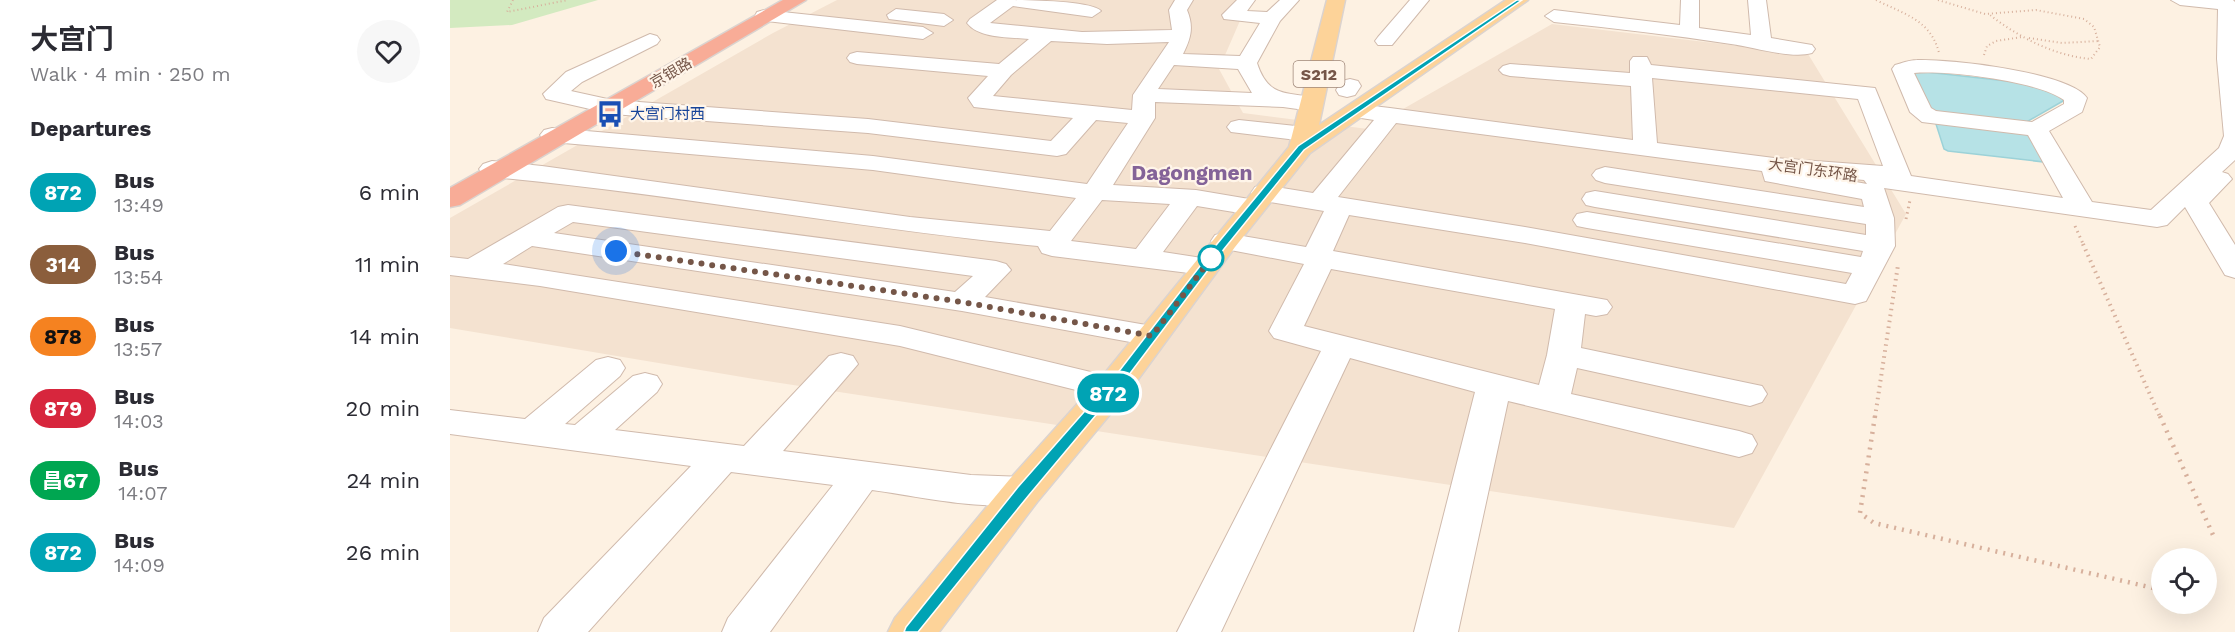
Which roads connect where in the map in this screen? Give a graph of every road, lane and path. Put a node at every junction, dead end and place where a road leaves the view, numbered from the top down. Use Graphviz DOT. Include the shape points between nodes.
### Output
graph roads {
  1 [pos="513,0"];
  2 [pos="568,0"];
  3 [pos="1009,0"];
  4 [pos="1290,0"];
  5 [pos="1336,0"];
  6 [pos="1420,0"];
  7 [pos="1519,0"];
  8 [pos="1590,0"];
  9 [pos="1621,0"];
  10 [pos="1690,0"];
  11 [pos="1757,0"];
  12 [pos="1876,0"];
  13 [pos="1938,0"];
  14 [pos="2190,0"];
  15 [pos="792,1"];
  16 [pos="1247,1"];
  17 [pos="2231,4"];
  18 [pos="1092,11"];
  19 [pos="1990,15"];
  20 [pos="766,16"];
  21 [pos="1173,16"];
  22 [pos="1554,16"];
  23 [pos="1272,18"];
  24 [pos="1586,19"];
  25 [pos="944,20"];
  26 [pos="978,22"];
  27 [pos="1617,22"];
  28 [pos="2231,25"];
  29 [pos="923,33"];
  30 [pos="1689,33"];
  31 [pos="1045,36"];
  32 [pos="2024,37"];
  33 [pos="650,40"];
  34 [pos="1385,40"];
  35 [pos="2098,41"];
  36 [pos="1805,49"];
  37 [pos="1757,52"];
  38 [pos="1945,57"];
  39 [pos="857,58"];
  40 [pos="1168,59"];
  41 [pos="880,60"];
  42 [pos="1721,60"];
  43 [pos="1983,61"];
  44 [pos="1247,63"];
  45 [pos="1640,68"];
  46 [pos="1510,70"];
  47 [pos="1004,71"];
  48 [pos="1839,90"];
  49 [pos="708,91"];
  50 [pos="1702,94"];
  51 [pos="1314,95"];
  52 [pos="1351,95"];
  53 [pos="1257,100"];
  54 [pos="1280,101"];
  55 [pos="1385,104"];
  56 [pos="610,105"];
  57 [pos="1143,107"];
  58 [pos="675,112"];
  59 [pos="1090,113"];
  60 [pos="2036,129"];
  61 [pos="556,136"];
  62 [pos="2235,136"];
  63 [pos="628,141"];
  64 [pos="1303,141"];
  65 [pos="1617,143"];
  66 [pos="1645,147"];
  67 [pos="2235,164"];
  68 [pos="497,170"];
  69 [pos="573,176"];
  70 [pos="1774,181"];
  71 [pos="1913,184"];
  72 [pos="1093,192"];
  73 [pos="450,193"];
  74 [pos="1189,198"];
  75 [pos="450,199"];
  76 [pos="1258,200"];
  77 [pos="1330,204"];
  78 [pos="2074,207"];
  79 [pos="1591,209"];
  80 [pos="1892,223"];
  81 [pos="699,231"];
  82 [pos="527,237"];
  83 [pos="1057,240"];
  84 [pos="1215,253"];
  85 [pos="1318,257"];
  86 [pos="1144,258"];
  87 [pos="1883,258"];
  88 [pos="660,259"];
  89 [pos="462,267"];
  90 [pos="2235,269"];
  91 [pos="618,289"];
  92 [pos="962,302"];
  93 [pos="1152,336"];
  94 [pos="1340,345"];
  95 [pos="1564,355"];
  96 [pos="841,364"];
  97 [pos="608,368"];
  98 [pos="645,384"];
  99 [pos="1494,386"];
  100 [pos="1112,387"];
  101 [pos="1750,394"];
  102 [pos="1552,401"];
  103 [pos="450,422"];
  104 [pos="532,433"];
  105 [pos="583,439"];
  106 [pos="1739,444"];
  107 [pos="737,459"];
  108 [pos="862,475"];
  109 [pos="1023,491"];
  110 [pos="2213,535"];
  111 [pos="2151,587"];
  112 [pos="560,632"];
  113 [pos="744,632"];
  114 [pos="912,632"];
  115 [pos="1199,632"];
  116 [pos="1436,632"];
  1 -- 2 [label="path" via="507,12"];
  3 -- 18 [label="street"];
  3 -- 26 [label="street"];
  4 -- 23 [label="street"];
  5 -- 51 [label="main road, S212"];
  6 -- 34 [label="street"];
  7 -- 55 [label="main road"];
  8 -- 24 [label="street"];
  9 -- 27 [label="street"];
  10 -- 30 [label="street"];
  11 -- 37 [label="street"];
  12 -- 38 [label="path" via="1929,31 1937,41 1939,54"];
  13 -- 19 [label="path"];
  14 -- 17 [label="street, 大宫门东环路"];
  15 -- 20 [label="highway, 京银路"];
  15 -- 25 [label="street"];
  16 -- 23 [label="street" via="1231,15"];
  17 -- 28 [label="street, 大宫门东环路"];
  19 -- 32 [label="path"];
  19 -- 35 [label="path" via="2027,10 2084,20 2091,22"];
  20 -- 29 [label="street"];
  20 -- 56 [label="highway, 京银路"];
  21 -- 31 [label="street" via="1119,39"];
  21 -- 40 [label="street" via="1179,45"];
  22 -- 24 [label="street"];
  23 -- 44 [label="street"];
  24 -- 27 [label="street"];
  25 -- 26 [label="street"];
  25 -- 29 [label="street"];
  26 -- 31 [label="street" via="985,28"];
  27 -- 30 [label="street"];
  28 -- 62 [label="street, 大宫门东环路" via="2227,59"];
  29 -- 41 [label="street"];
  30 -- 37 [label="street"];
  31 -- 47 [label="street"];
  32 -- 35 [label="path" via="2062,43"];
  32 -- 35 [label="path" via="2069,56 2087,59 2095,57 2100,47"];
  32 -- 43 [label="path" via="1987,46"];
  33 -- 56 [label="street" via="574,77 554,94"];
  36 -- 37 [label="street"];
  37 -- 48 [label="street" via="1825,67"];
  39 -- 41 [label="street"];
  40 -- 44 [label="street"];
  40 -- 57 [label="street"];
  41 -- 47 [label="street"];
  42 -- 45 [label="street"];
  44 -- 54 [label="street" via="1250,79 1262,92"];
  45 -- 46 [label="street"];
  45 -- 48 [label="street"];
  45 -- 50 [label="street"];
  45 -- 66 [label="street"];
  47 -- 59 [label="street" via="979,98 982,102"];
  48 -- 70 [label="street" via="1867,93 1899,175"];
  49 -- 58 [label="street"];
  51 -- 52 [label="main road"];
  51 -- 54 [label="street"];
  51 -- 64 [label="main road, S212"];
  52 -- 55 [label="street, 大宫门东环路"];
  52 -- 64 [label="main road, S212"];
  53 -- 54 [label="street"];
  53 -- 57 [label="street"];
  53 -- 64 [label="street" via="1235,133"];
  55 -- 65 [label="street, 大宫门东环路"];
  55 -- 77 [label="street"];
  56 -- 58 [label="street"];
  56 -- 61 [label="highway, 京银路"];
  57 -- 59 [label="street"];
  57 -- 72 [label="street"];
  58 -- 59 [label="street" via="868,126 1057,148"];
  58 -- 63 [label="street"];
  60 -- 60 [label="street" via="2074,107 2076,98 2072,93 2036,80 1917,66 1902,69 1921,112 1930,117"];
  60 -- 78 [label="street"];
  61 -- 63 [label="street"];
  61 -- 68 [label="highway, 京银路"];
  62 -- 78 [label="street, 大宫门东环路" via="2230,152 2157,219"];
  63 -- 69 [label="street"];
  63 -- 72 [label="street" via="873,163"];
  64 -- 76 [label="main road, S212"];
  65 -- 66 [label="street, 大宫门东环路"];
  65 -- 79 [label="street"];
  66 -- 70 [label="street, 大宫门东环路"];
  67 -- 90 [label="street" via="2195,202"];
  68 -- 69 [label="street"];
  68 -- 73 [label="highway, 京银路"];
  68 -- 75 [label="highway, 京银路"];
  69 -- 83 [label="street" via="890,223"];
  70 -- 71 [label="street, 大宫门东环路"];
  70 -- 79 [label="street"];
  70 -- 80 [label="street" via="1874,193"];
  71 -- 78 [label="street, 大宫门东环路"];
  71 -- 80 [label="path"];
  72 -- 74 [label="street"];
  72 -- 83 [label="street"];
  74 -- 76 [label="street"];
  74 -- 86 [label="street"];
  76 -- 77 [label="street"];
  76 -- 84 [label="main road, S212"];
  77 -- 79 [label="street"];
  77 -- 85 [label="street"];
  78 -- 110 [label="path"];
  79 -- 87 [label="street"];
  80 -- 87 [label="street" via="1883,227"];
  81 -- 82 [label="street" via="568,213"];
  81 -- 88 [label="street"];
  81 -- 92 [label="street" via="996,270"];
  82 -- 88 [label="street"];
  82 -- 89 [label="street"];
  83 -- 86 [label="street" via="1052,246"];
  84 -- 85 [label="street"];
  84 -- 86 [label="street"];
  84 -- 93 [label="main road, S212"];
  85 -- 94 [label="street" via="1285,331"];
  85 -- 95 [label="street" via="1583,305"];
  87 -- 111 [label="path" via="1860,513 1874,523"];
  88 -- 91 [label="street"];
  88 -- 92 [label="street"];
  89 -- 91 [label="street"];
  91 -- 100 [label="street" via="900,336"];
  92 -- 93 [label="street"];
  93 -- 100 [label="main road, S212"];
  94 -- 99 [label="street"];
  94 -- 115 [label="street"];
  95 -- 101 [label="street"];
  95 -- 102 [label="street"];
  96 -- 107 [label="street"];
  97 -- 104 [label="street"];
  98 -- 105 [label="street"];
  99 -- 102 [label="street"];
  99 -- 116 [label="street"];
  100 -- 109 [label="main road, S212"];
  102 -- 106 [label="street"];
  103 -- 104 [label="street"];
  104 -- 105 [label="street"];
  105 -- 107 [label="street"];
  107 -- 108 [label="street"];
  107 -- 112 [label="street"];
  108 -- 109 [label="street" via="971,489"];
  108 -- 113 [label="street"];
  109 -- 114 [label="main road, S212"];
}
